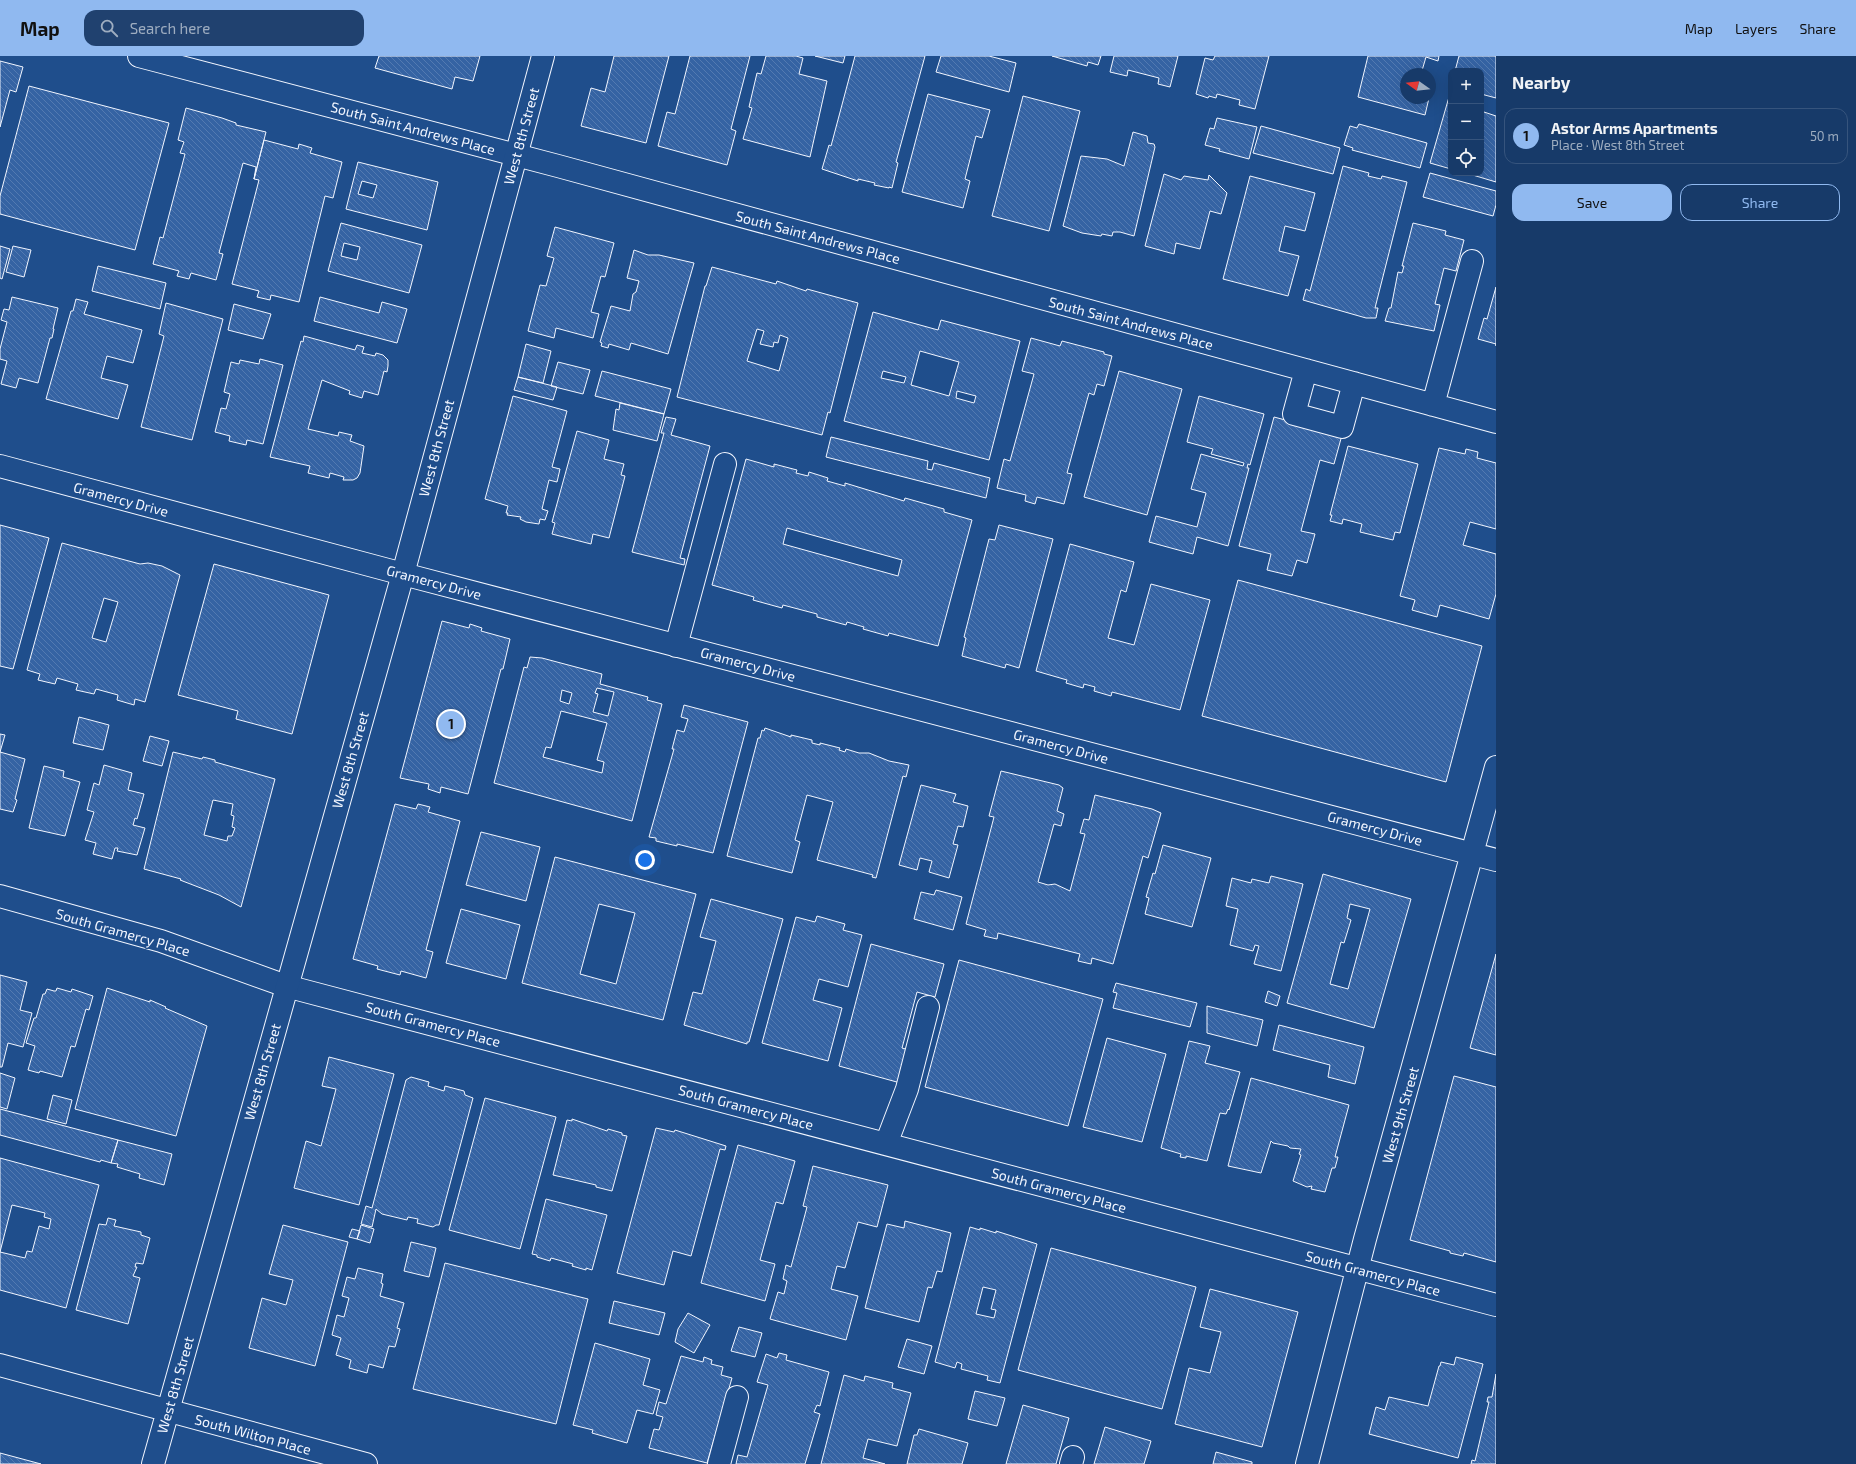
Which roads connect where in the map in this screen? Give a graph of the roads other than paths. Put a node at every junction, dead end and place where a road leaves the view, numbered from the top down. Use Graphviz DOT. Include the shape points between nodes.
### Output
graph roads {
  1 [pos="139,56"];
  2 [pos="543,56"];
  3 [pos="516,155"];
  4 [pos="1472,261"];
  5 [pos="1306,370"];
  6 [pos="1354,383"];
  7 [pos="1433,405"];
  8 [pos="1496,422"];
  9 [pos="725,464"];
  10 [pos="0,466"];
  11 [pos="403,574"];
  12 [pos="676,646"];
  13 [pos="1496,767"];
  14 [pos="1473,854"];
  15 [pos="1496,860"];
  16 [pos="0,896"];
  17 [pos="286,986"];
  18 [pos="928,1007"];
  19 [pos="886,1144"];
  20 [pos="1358,1269"];
  21 [pos="1496,1305"];
  22 [pos="0,1365"];
  23 [pos="737,1397"];
  24 [pos="168,1412"];
  25 [pos="153,1464"];
  26 [pos="366,1464"];
  27 [pos="719,1464"];
  28 [pos="1307,1464"];
  1 -- 3 [label="street, South Saint Andrews Place"];
  2 -- 3 [label="street, West 8th Street"];
  3 -- 5 [label="street, South Saint Andrews Place"];
  3 -- 11 [label="street, West 8th Street"];
  4 -- 7 [label="street"];
  5 -- 6 [label="street, South Saint Andrews Place"];
  5 -- 6 [label="street" via="1294,414 1342,427"];
  6 -- 7 [label="street, South Saint Andrews Place"];
  7 -- 8 [label="street, South Saint Andrews Place"];
  9 -- 12 [label="street"];
  10 -- 11 [label="street, Gramercy Drive"];
  11 -- 12 [label="street, Gramercy Drive"];
  11 -- 17 [label="street, West 8th Street"];
  12 -- 14 [label="street, Gramercy Drive"];
  13 -- 14 [label="street, West 9th Street"];
  14 -- 15 [label="street, Gramercy Drive"];
  14 -- 20 [label="street, West 9th Street"];
  16 -- 17 [label="street, South Gramercy Place" via="162,941"];
  17 -- 19 [label="street, South Gramercy Place"];
  17 -- 24 [label="street, West 8th Street"];
  18 -- 19 [label="street" via="907,1089"];
  19 -- 20 [label="street, South Gramercy Place"];
  20 -- 21 [label="street, South Gramercy Place"];
  20 -- 28 [label="street, West 9th Street"];
  22 -- 24 [label="street, South Wilton Place"];
  23 -- 27 [label="street"];
  24 -- 25 [label="street, West 8th Street"];
  24 -- 26 [label="street, South Wilton Place"];
}
